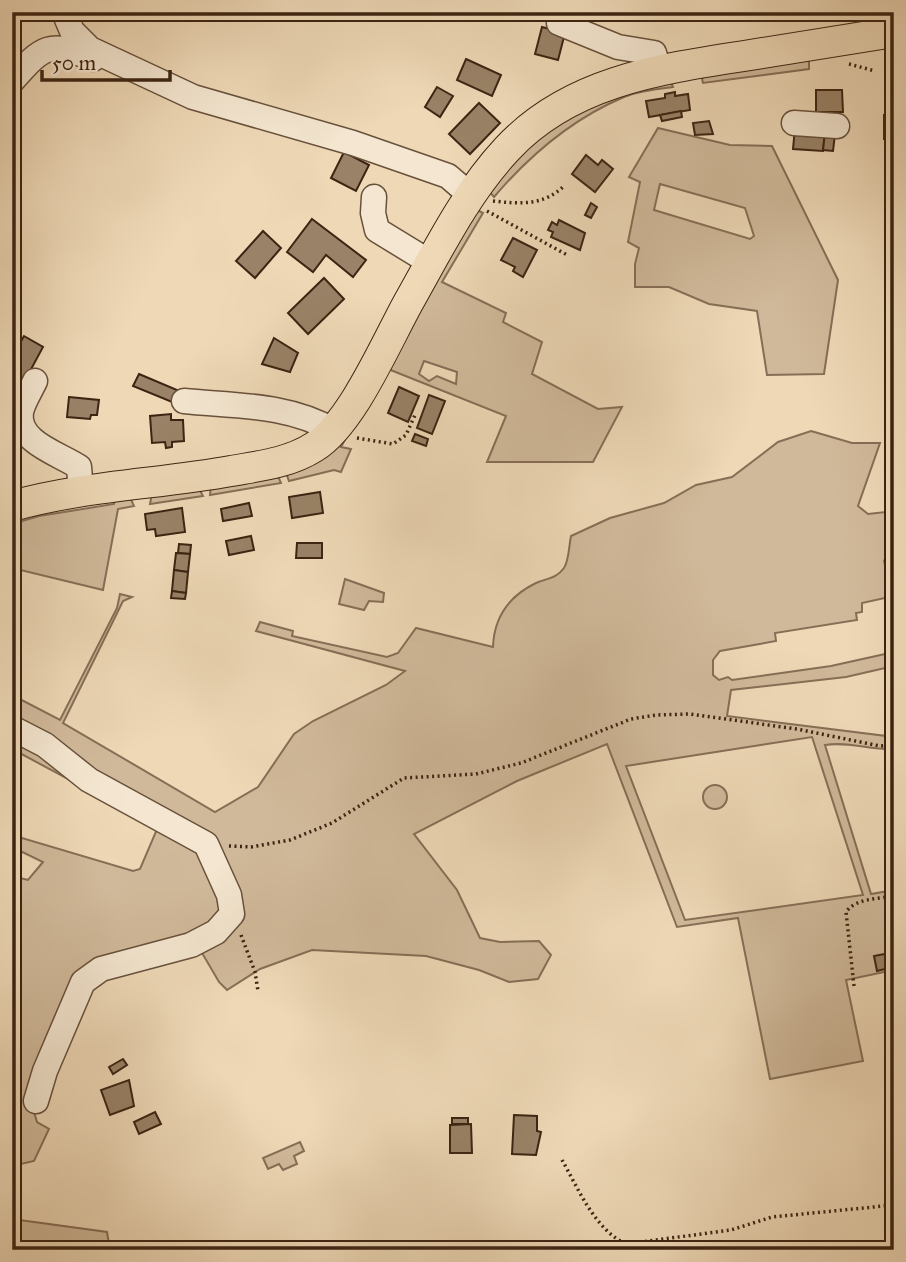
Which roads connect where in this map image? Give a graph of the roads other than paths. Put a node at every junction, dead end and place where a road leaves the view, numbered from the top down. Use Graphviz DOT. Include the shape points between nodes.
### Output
graph roads {
  1 [pos="64,12"];
  2 [pos="559,23"];
  3 [pos="894,32"];
  4 [pos="118,62"];
  5 [pos="659,70"];
  6 [pos="12,81"];
  7 [pos="794,123"];
  8 [pos="837,126"];
  9 [pos="374,197"];
  10 [pos="483,202"];
  11 [pos="431,263"];
  12 [pos="35,381"];
  13 [pos="184,401"];
  14 [pos="344,434"];
  15 [pos="80,492"];
  16 [pos="12,506"];
  17 [pos="12,728"];
  18 [pos="36,1101"];
  1 -- 4 [label="lane" via="72,31 90,49"];
  2 -- 5 [label="lane" via="618,47 654,53"];
  3 -- 5 [label="main road"];
  4 -- 6 [label="lane" via="97,61 64,46 45,48"];
  4 -- 10 [label="lane" via="193,97 448,176"];
  5 -- 10 [label="main road" via="594,89 556,109 509,146"];
  7 -- 8 [label="lane"];
  9 -- 11 [label="lane" via="377,230"];
  10 -- 11 [label="main road"];
  11 -- 14 [label="main road" via="351,407"];
  12 -- 15 [label="lane" via="21,411 22,427 32,441 79,467"];
  13 -- 14 [label="lane" via="308,416"];
  14 -- 15 [label="main road" via="280,462"];
  15 -- 16 [label="main road"];
  17 -- 18 [label="lane" via="45,745 89,780 206,844 229,895 232,914 216,932 191,945 101,969 83,982"];
}
